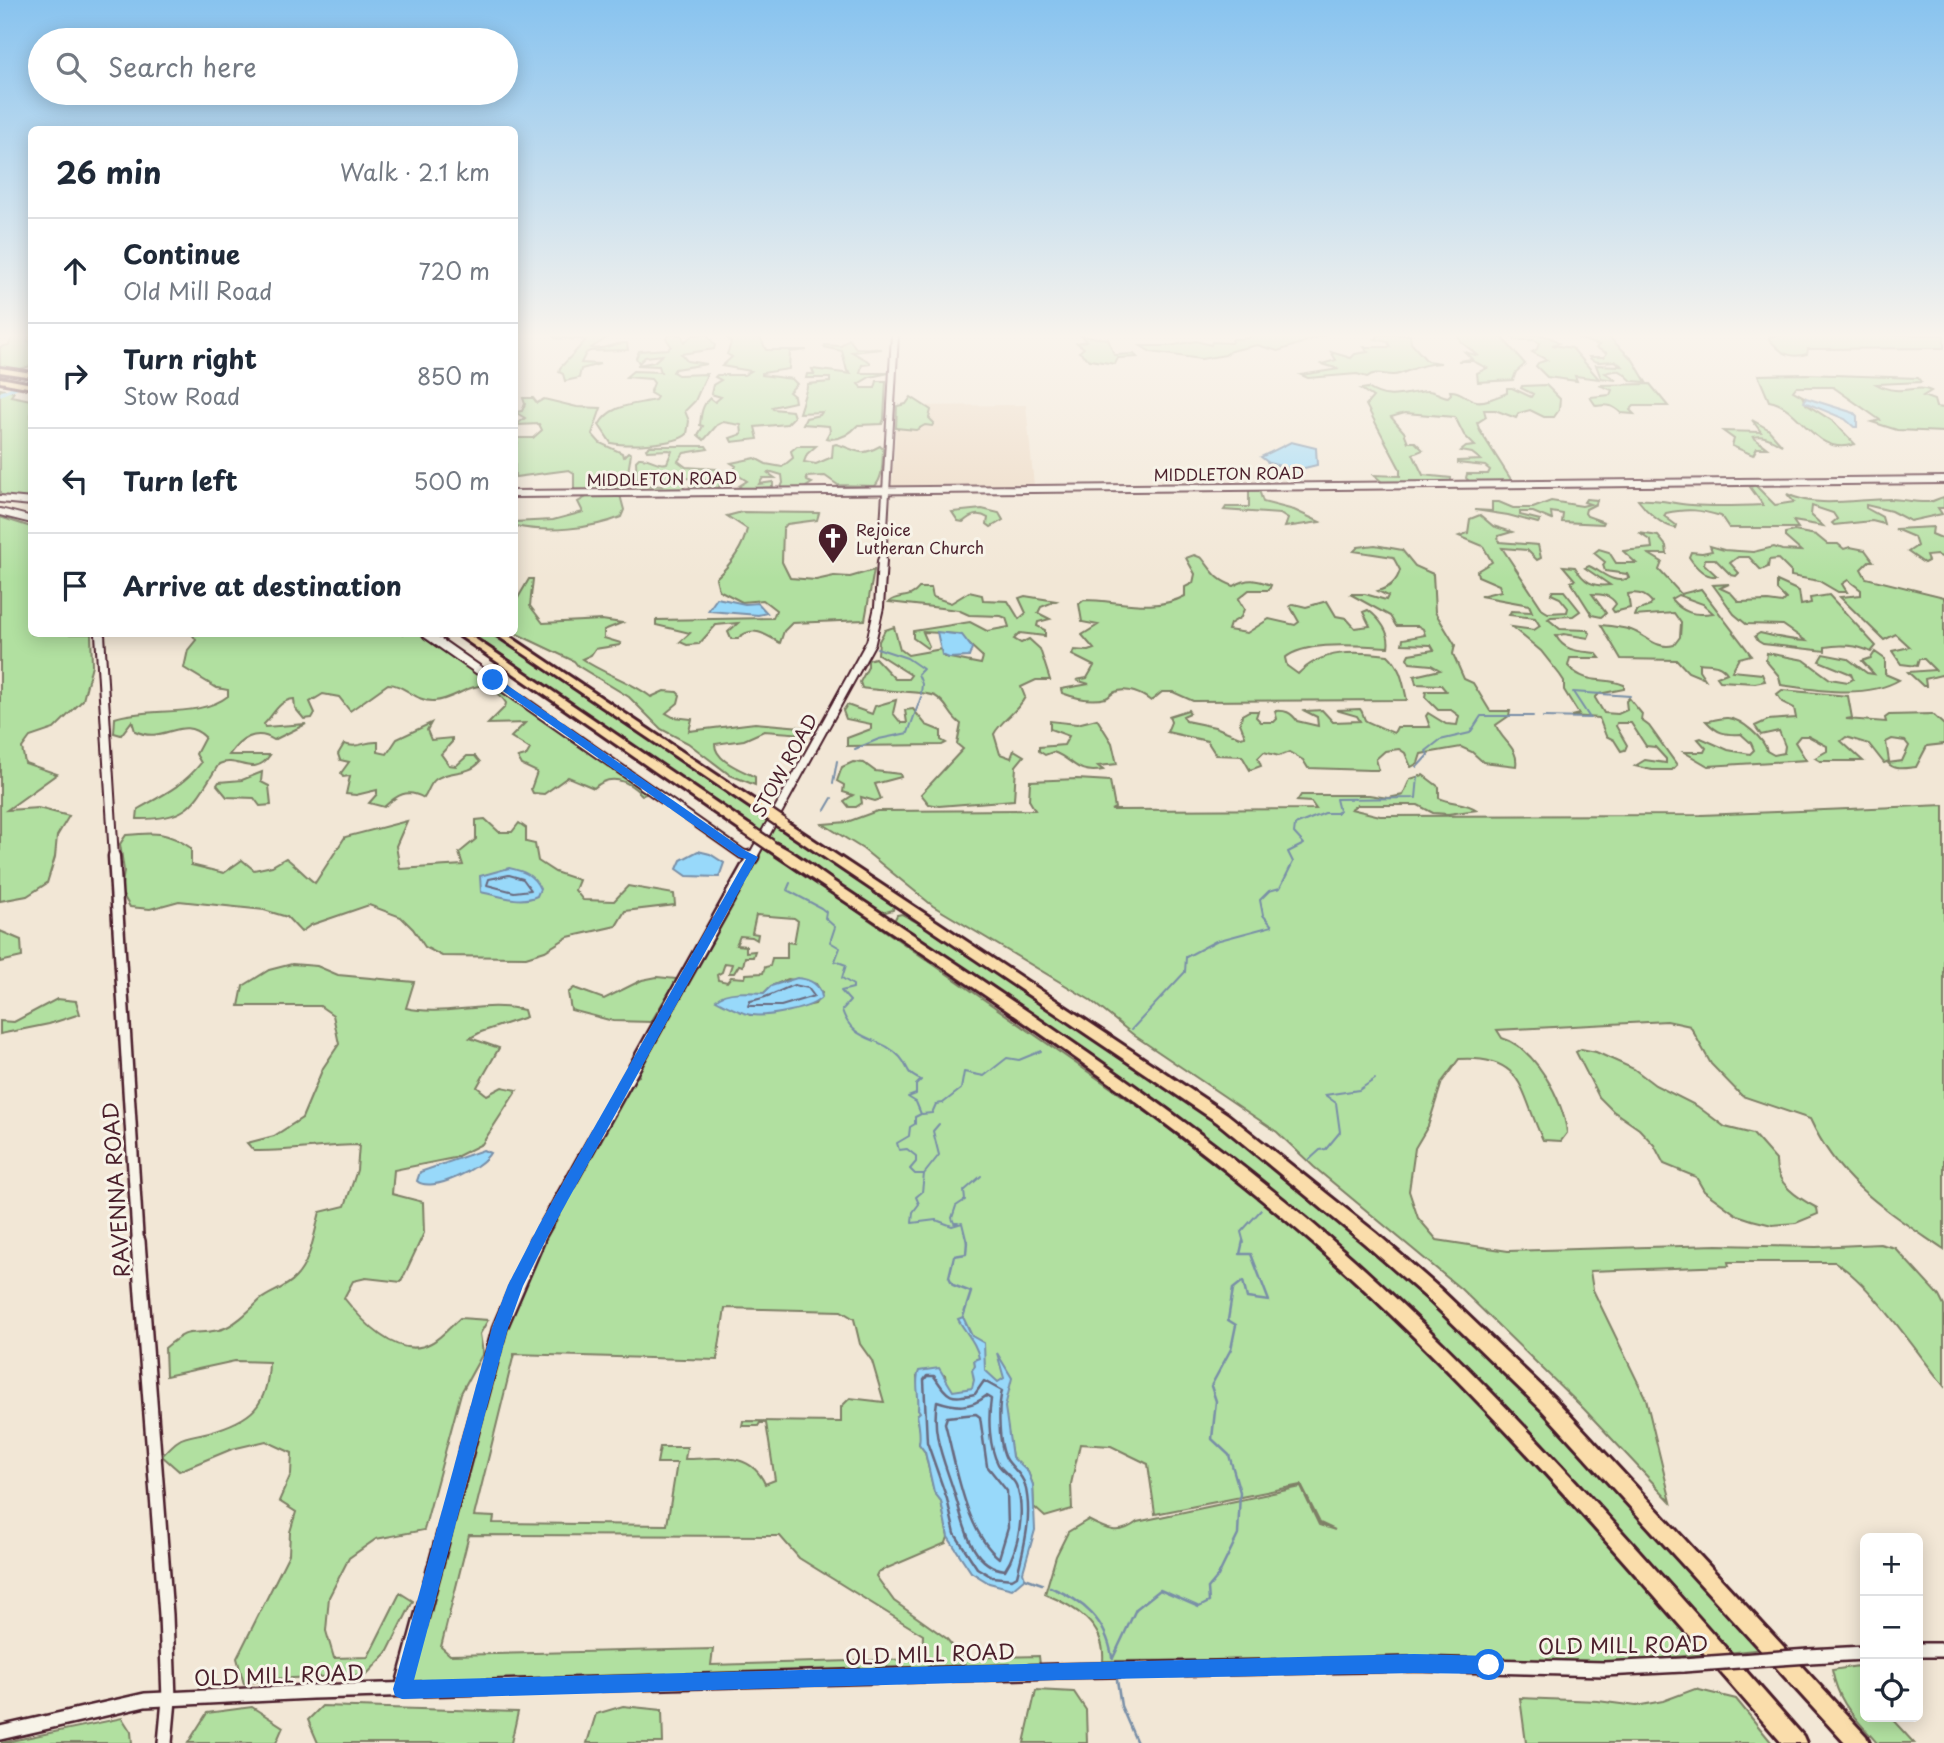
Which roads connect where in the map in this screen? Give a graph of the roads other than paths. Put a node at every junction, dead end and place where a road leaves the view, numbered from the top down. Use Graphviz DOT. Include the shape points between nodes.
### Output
graph roads {
  1 [pos="890,416"];
  2 [pos="1944,480"];
  3 [pos="885,490"];
  4 [pos="518,494"];
  5 [pos="0,499"];
  6 [pos="28,502"];
  7 [pos="0,512"];
  8 [pos="28,519"];
  9 [pos="100,637"];
  10 [pos="431,637"];
  11 [pos="466,637"];
  12 [pos="504,637"];
  13 [pos="780,817"];
  14 [pos="753,857"];
  15 [pos="1923,1650"];
  16 [pos="1944,1650"];
  17 [pos="1860,1653"];
  18 [pos="402,1689"];
  19 [pos="169,1700"];
  20 [pos="0,1733"];
  21 [pos="164,1743"];
  22 [pos="1796,1743"];
  23 [pos="1859,1743"];
  1 -- 3 [label="street, STOW ROAD"];
  2 -- 3 [label="street, MIDDLETON ROAD"];
  3 -- 4 [label="street, MIDDLETON ROAD"];
  3 -- 13 [label="street, STOW ROAD" via="874,634"];
  5 -- 6 [label="street"];
  7 -- 8 [label="street"];
  9 -- 19 [label="street, RAVENNA ROAD"];
  10 -- 14 [label="street"];
  11 -- 22 [label="highway, bridge" via="1166,1117 1268,1196 1344,1261 1546,1460"];
  12 -- 13 [label="highway, bridge"];
  13 -- 14 [label="street, STOW ROAD"];
  13 -- 23 [label="highway" via="1222,1118 1370,1238 1548,1404"];
  14 -- 18 [label="street, STOW ROAD" via="516,1285 500,1328"];
  15 -- 16 [label="street"];
  17 -- 18 [label="street, OLD MILL ROAD, bridge" via="1604,1669 1414,1664"];
  18 -- 19 [label="street, OLD MILL ROAD"];
  19 -- 20 [label="street, OLD MILL ROAD" via="145,1700"];
  19 -- 21 [label="street, RAVENNA ROAD"];
}
